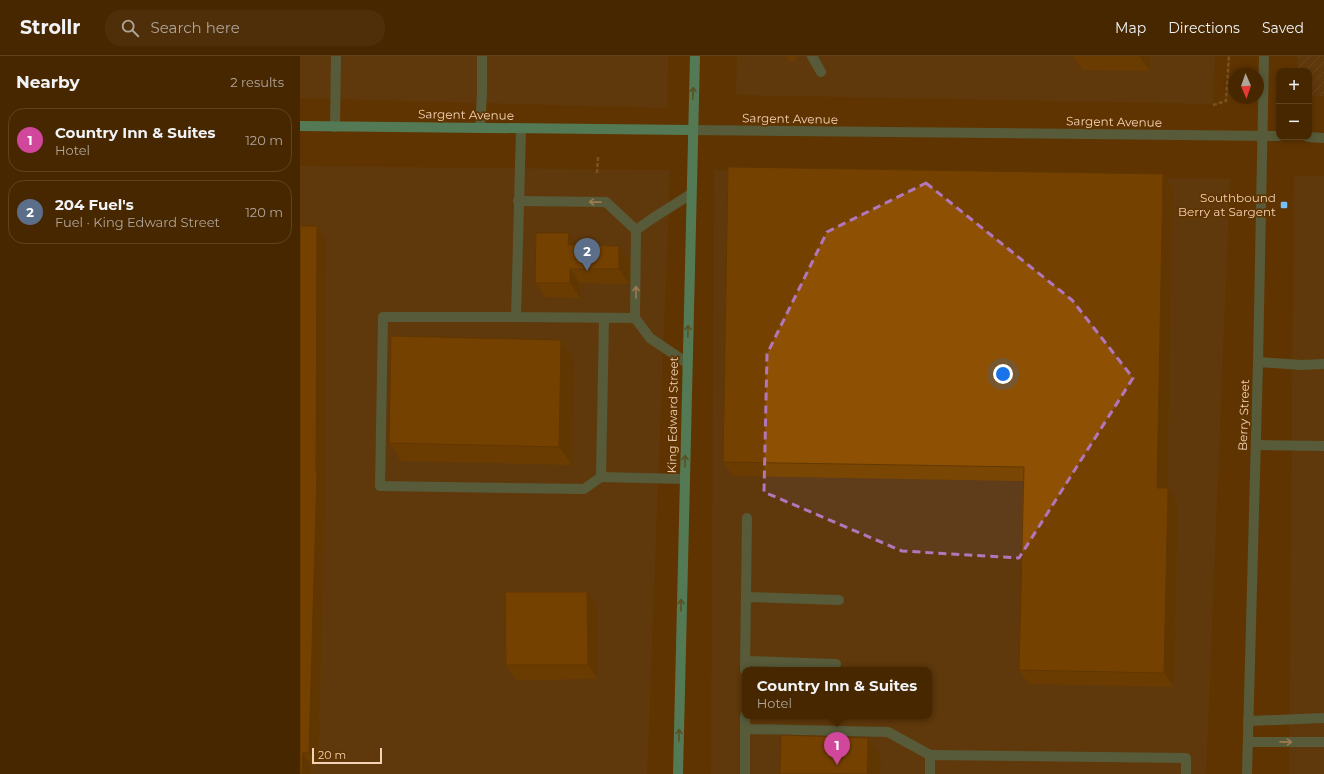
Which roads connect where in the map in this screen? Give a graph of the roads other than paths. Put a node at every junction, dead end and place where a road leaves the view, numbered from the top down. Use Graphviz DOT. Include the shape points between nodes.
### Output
graph roads {
  1 [pos="336,56"];
  2 [pos="482,56"];
  3 [pos="695,56"];
  4 [pos="812,56"];
  5 [pos="1264,56"];
  6 [pos="821,72"];
  7 [pos="300,126"];
  8 [pos="335,127"];
  9 [pos="480,128"];
  10 [pos="521,129"];
  11 [pos="692,130"];
  12 [pos="1262,136"];
  13 [pos="1276,136"];
  14 [pos="1312,137"];
  15 [pos="1324,138"];
  16 [pos="691,194"];
  17 [pos="518,201"];
  18 [pos="636,230"];
  19 [pos="516,317"];
  20 [pos="604,318"];
  21 [pos="635,318"];
  22 [pos="1258,362"];
  23 [pos="687,363"];
  24 [pos="1324,364"];
  25 [pos="1256,445"];
  26 [pos="1324,446"];
  27 [pos="601,477"];
  28 [pos="684,479"];
  29 [pos="746,518"];
  30 [pos="746,597"];
  31 [pos="839,600"];
  32 [pos="836,664"];
  33 [pos="745,665"];
  34 [pos="1324,718"];
  35 [pos="745,719"];
  36 [pos="1248,721"];
  37 [pos="745,728"];
  38 [pos="1248,742"];
  39 [pos="1324,742"];
  40 [pos="930,755"];
  41 [pos="678,774"];
  42 [pos="745,774"];
  43 [pos="930,774"];
  44 [pos="1186,774"];
  45 [pos="1247,774"];
  1 -- 8 [label="street"];
  2 -- 9 [label="street"];
  11 -- 3 [label="main road, King Edward Street, one-way"];
  4 -- 6 [label="street"];
  5 -- 12 [label="street, Berry Street"];
  7 -- 8 [label="main road, Sargent Avenue"];
  8 -- 9 [label="main road, Sargent Avenue"];
  9 -- 10 [label="main road, Sargent Avenue"];
  10 -- 11 [label="main road, Sargent Avenue"];
  10 -- 17 [label="street"];
  11 -- 12 [label="street, Sargent Avenue"];
  11 -- 16 [label="main road, King Edward Street"];
  12 -- 13 [label="street, Sargent Avenue"];
  12 -- 22 [label="street, Berry Street"];
  14 -- 15 [label="street"];
  16 -- 18 [label="street"];
  23 -- 16 [label="main road, King Edward Street, one-way"];
  18 -- 17 [label="street, one-way" via="606,202"];
  17 -- 19 [label="street"];
  21 -- 18 [label="street, one-way"];
  19 -- 20 [label="street"];
  19 -- 27 [label="street" via="383,317 380,486 584,489"];
  20 -- 21 [label="street"];
  20 -- 27 [label="street"];
  21 -- 23 [label="street" via="650,338"];
  22 -- 24 [label="street"];
  22 -- 25 [label="street, Berry Street"];
  28 -- 23 [label="main road, King Edward Street, one-way"];
  25 -- 26 [label="street"];
  25 -- 36 [label="street, Berry Street"];
  27 -- 28 [label="street"];
  41 -- 28 [label="main road, King Edward Street, one-way"];
  29 -- 30 [label="street"];
  30 -- 31 [label="street"];
  30 -- 33 [label="street"];
  32 -- 33 [label="street"];
  34 -- 36 [label="street"];
  35 -- 37 [label="street"];
  36 -- 38 [label="street, Berry Street"];
  37 -- 40 [label="street" via="888,732"];
  37 -- 42 [label="street"];
  38 -- 39 [label="street, one-way"];
  38 -- 45 [label="street, Berry Street"];
  40 -- 43 [label="street"];
  40 -- 44 [label="street" via="1186,758"];
}
